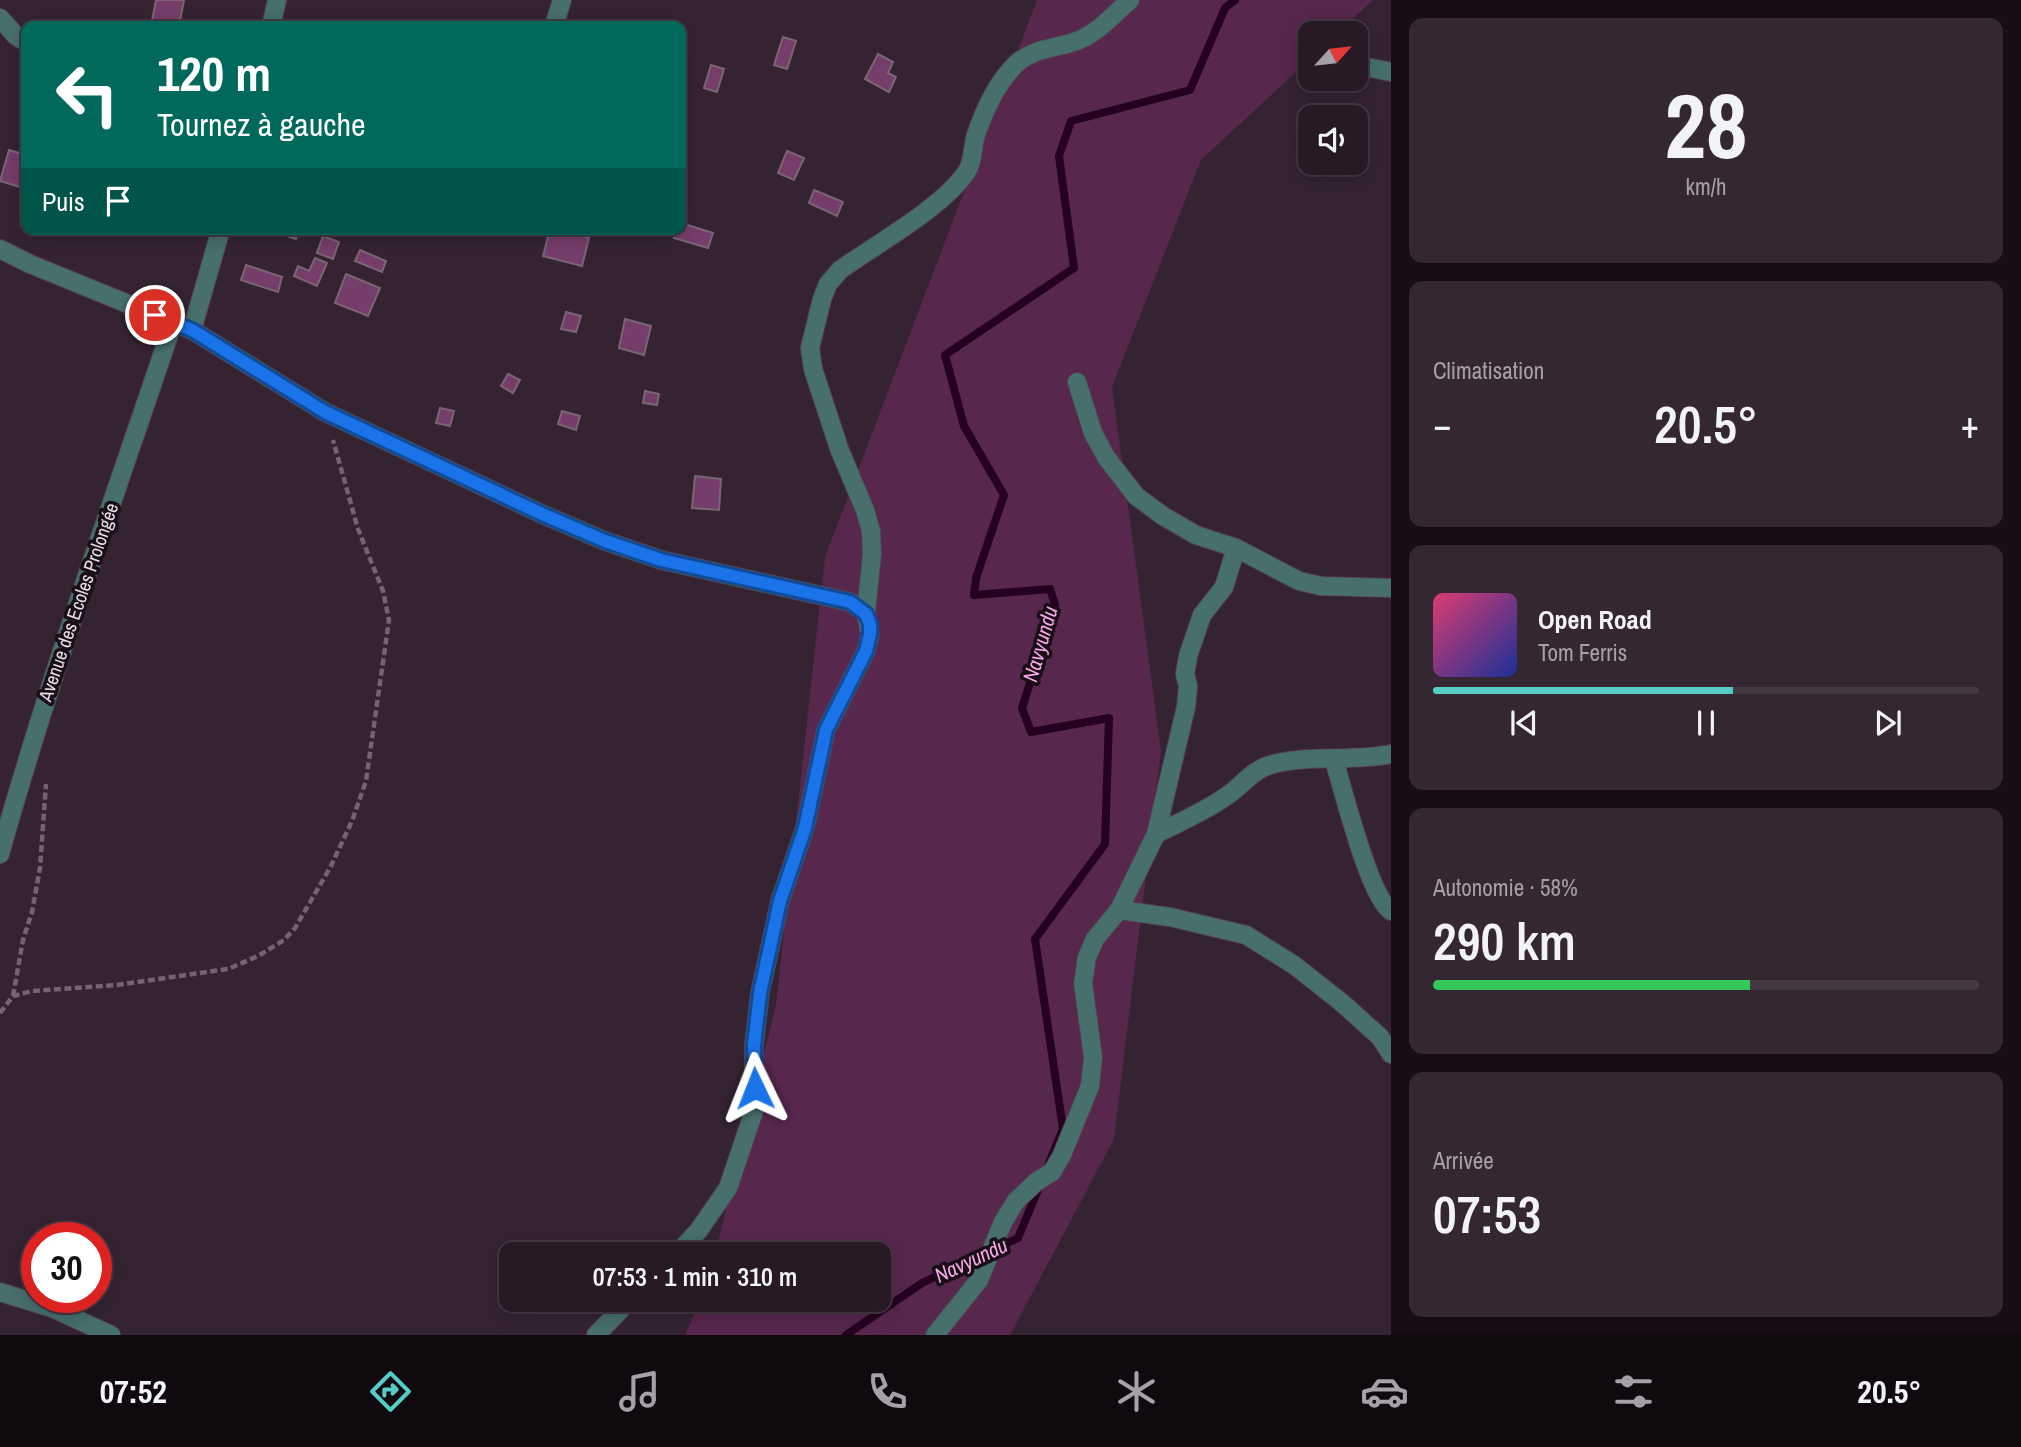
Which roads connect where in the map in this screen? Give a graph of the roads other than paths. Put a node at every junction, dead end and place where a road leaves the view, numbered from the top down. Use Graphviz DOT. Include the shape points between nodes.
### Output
graph roads {
  1 [pos="276,0"];
  2 [pos="562,0"];
  3 [pos="1130,0"];
  4 [pos="0,18"];
  5 [pos="272,21"];
  6 [pos="556,21"];
  7 [pos="21,39"];
  8 [pos="1368,67"];
  9 [pos="1391,72"];
  10 [pos="219,235"];
  11 [pos="0,249"];
  12 [pos="173,323"];
  13 [pos="192,330"];
  14 [pos="1077,382"];
  15 [pos="1237,548"];
  16 [pos="1391,588"];
  17 [pos="866,614"];
  18 [pos="1391,754"];
  19 [pos="1334,760"];
  20 [pos="1156,834"];
  21 [pos="0,854"];
  22 [pos="1119,910"];
  23 [pos="1391,911"];
  24 [pos="1391,1054"];
  25 [pos="688,1242"];
  26 [pos="0,1292"];
  27 [pos="618,1312"];
  28 [pos="111,1335"];
  29 [pos="596,1335"];
  30 [pos="935,1335"];
  1 -- 5 [label="street"];
  2 -- 6 [label="street"];
  3 -- 17 [label="street" via="1079,40 1031,54 1016,64 993,97 968,170 957,183 938,202 840,270 828,284 810,348 840,451 871,531"];
  4 -- 7 [label="street"];
  8 -- 9 [label="street"];
  10 -- 13 [label="street"];
  11 -- 12 [label="street"];
  12 -- 13 [label="street"];
  12 -- 21 [label="street"];
  13 -- 17 [label="street" via="325,412 605,541 661,560 850,602"];
  14 -- 15 [label="street" via="1093,433 1136,496 1196,535"];
  15 -- 16 [label="street" via="1299,581"];
  15 -- 20 [label="street" via="1224,587 1202,615 1188,656 1186,707"];
  17 -- 25 [label="street" via="870,624 866,651 826,730 805,828 780,901 760,993 754,1111 728,1188"];
  18 -- 19 [label="street"];
  19 -- 20 [label="street" via="1267,766 1228,795"];
  19 -- 23 [label="street" via="1373,884"];
  20 -- 22 [label="street"];
  22 -- 24 [label="street" via="1246,935 1342,1002 1380,1037"];
  22 -- 30 [label="street" via="1087,957 1083,983 1093,1057 1090,1086 1062,1155 1052,1172 1016,1201 979,1280"];
  26 -- 28 [label="street" via="52,1308"];
  27 -- 29 [label="street"];
}
